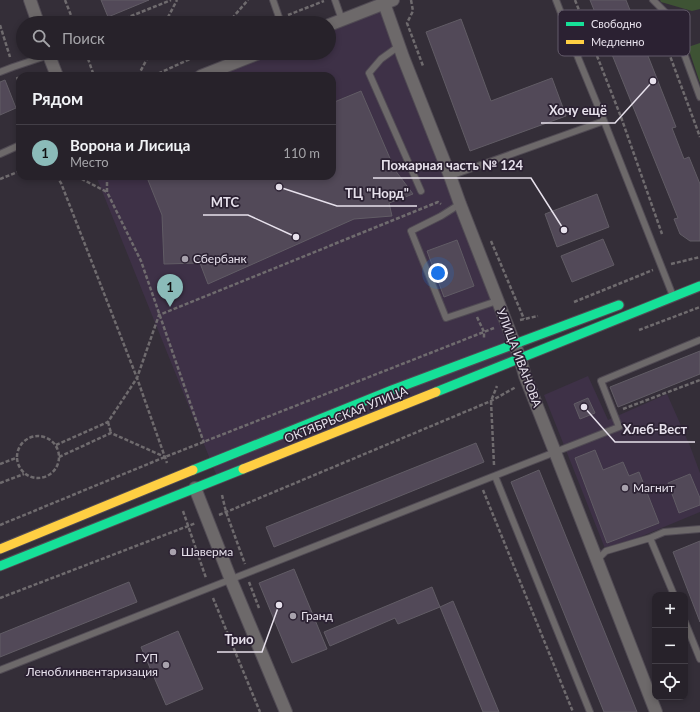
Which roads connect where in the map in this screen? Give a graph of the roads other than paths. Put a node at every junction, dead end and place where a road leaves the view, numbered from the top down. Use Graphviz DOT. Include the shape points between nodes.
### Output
graph roads {
  1 [pos="30,0"];
  2 [pos="273,0"];
  3 [pos="335,0"];
  4 [pos="556,0"];
  5 [pos="652,0"];
  6 [pos="389,2"];
  7 [pos="560,10"];
  8 [pos="663,10"];
  9 [pos="36,16"];
  10 [pos="278,16"];
  11 [pos="342,20"];
  12 [pos="336,22"];
  13 [pos="399,46"];
  14 [pos="577,56"];
  15 [pos="685,56"];
  16 [pos="32,60"];
  17 [pos="51,60"];
  18 [pos="241,60"];
  19 [pos="0,72"];
  20 [pos="56,72"];
  21 [pos="211,72"];
  22 [pos="700,97"];
  23 [pos="604,121"];
  24 [pos="16,147"];
  25 [pos="0,154"];
  26 [pos="450,176"];
  27 [pos="421,191"];
  28 [pos="455,207"];
  29 [pos="700,286"];
  30 [pos="673,297"];
  31 [pos="497,301"];
  32 [pos="628,301"];
  33 [pos="700,340"];
  34 [pos="514,344"];
  35 [pos="520,358"];
  36 [pos="556,452"];
  37 [pos="495,476"];
  38 [pos="195,488"];
  39 [pos="700,529"];
  40 [pos="650,538"];
  41 [pos="0,549"];
  42 [pos="597,560"];
  43 [pos="0,566"];
  44 [pos="231,580"];
  45 [pos="673,592"];
  46 [pos="687,628"];
  47 [pos="700,659"];
  48 [pos="0,670"];
  49 [pos="286,712"];
  50 [pos="590,712"];
  51 [pos="656,712"];
  1 -- 9 [label="street"];
  2 -- 10 [label="lane"];
  3 -- 11 [label="lane"];
  4 -- 7 [label="lane"];
  5 -- 8 [label="lane"];
  6 -- 11 [label="street"];
  6 -- 13 [label="street, УЛИЦА ИВАНОВА"];
  11 -- 12 [label="street"];
  13 -- 26 [label="street, УЛИЦА ИВАНОВА"];
  13 -- 27 [label="lane" via="381,59 369,73"];
  14 -- 23 [label="lane"];
  15 -- 22 [label="lane"];
  16 -- 19 [label="lane"];
  17 -- 20 [label="street"];
  18 -- 21 [label="street"];
  23 -- 26 [label="lane"];
  23 -- 30 [label="lane"];
  24 -- 25 [label="lane"];
  26 -- 28 [label="street, УЛИЦА ИВАНОВА"];
  28 -- 31 [label="street, УЛИЦА ИВАНОВА"];
  28 -- 31 [label="lane" via="411,232 446,318"];
  29 -- 30 [label="street, ОКТЯБРЬСКАЯ УЛИЦА"];
  30 -- 35 [label="street, ОКТЯБРЬСКАЯ УЛИЦА"];
  31 -- 34 [label="street, УЛИЦА ИВАНОВА"];
  32 -- 34 [label="street"];
  33 -- 36 [label="lane" via="601,381 619,427"];
  34 -- 35 [label="street, УЛИЦА ИВАНОВА"];
  34 -- 41 [label="street" via="392,390"];
  35 -- 36 [label="street, УЛИЦА ИВАНОВА"];
  35 -- 38 [label="street, ОКТЯБРЬСКАЯ УЛИЦА"];
  36 -- 37 [label="lane"];
  36 -- 42 [label="street, УЛИЦА ИВАНОВА"];
  37 -- 44 [label="lane"];
  37 -- 50 [label="lane"];
  38 -- 43 [label="street, ОКТЯБРЬСКАЯ УЛИЦА"];
  38 -- 44 [label="street"];
  39 -- 40 [label="lane" via="664,532"];
  40 -- 42 [label="lane" via="606,550"];
  40 -- 45 [label="lane"];
  42 -- 51 [label="street, УЛИЦА ИВАНОВА"];
  44 -- 48 [label="lane"];
  44 -- 49 [label="street"];
  46 -- 47 [label="lane"];
}
